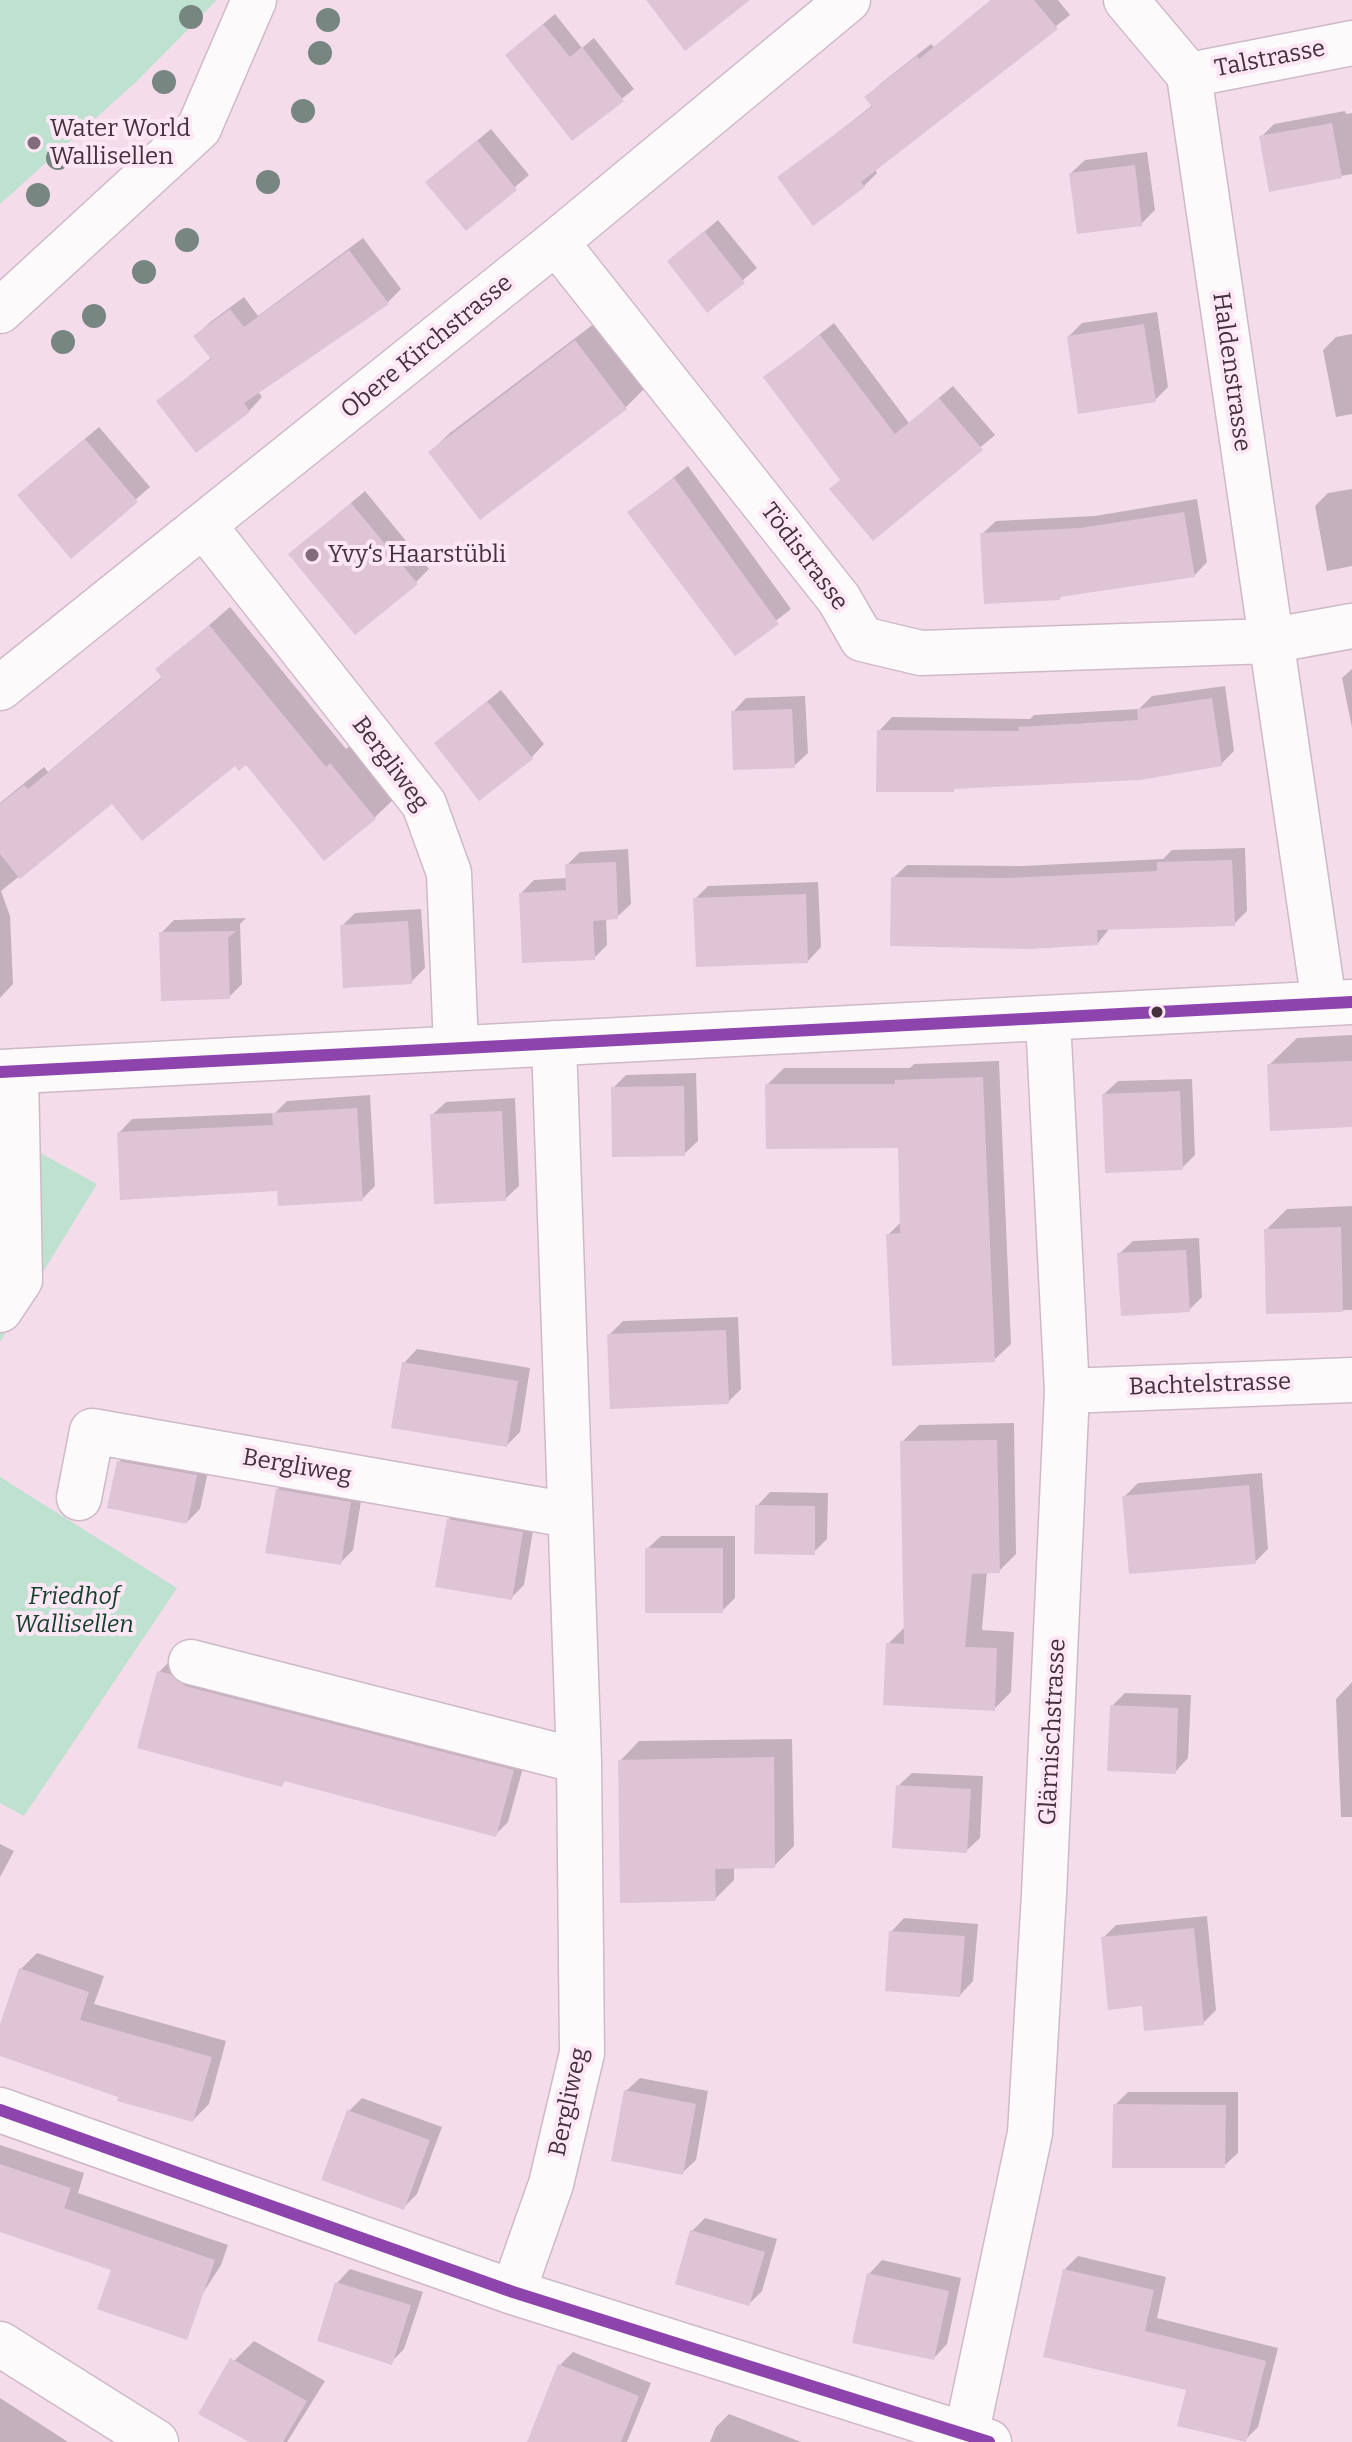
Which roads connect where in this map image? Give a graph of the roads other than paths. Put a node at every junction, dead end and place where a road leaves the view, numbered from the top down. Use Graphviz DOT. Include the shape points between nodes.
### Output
graph roads {
  1 [pos="254,0"];
  2 [pos="848,0"];
  3 [pos="1126,0"];
  4 [pos="1352,43"];
  5 [pos="1189,75"];
  6 [pos="556,242"];
  7 [pos="0,311"];
  8 [pos="205,527"];
  9 [pos="1352,626"];
  10 [pos="1269,641"];
  11 [pos="0,688"];
  12 [pos="1338,1003"];
  13 [pos="1048,1020"];
  14 [pos="554,1043"];
  15 [pos="456,1047"];
  16 [pos="8,1071"];
  17 [pos="0,1310"];
  18 [pos="1352,1380"];
  19 [pos="1067,1391"];
  20 [pos="79,1498"];
  21 [pos="569,1515"];
  22 [pos="191,1662"];
  23 [pos="579,1761"];
  24 [pos="0,2110"];
  25 [pos="513,2292"];
  26 [pos="0,2344"];
  27 [pos="977,2439"];
  28 [pos="156,2442"];
  1 -- 7 [label="street" via="199,128"];
  2 -- 6 [label="street, Obere Kirchstrasse"];
  3 -- 5 [label="street"];
  4 -- 5 [label="street, Talstrasse"];
  5 -- 10 [label="street, Haldenstrasse"];
  6 -- 8 [label="street, Obere Kirchstrasse"];
  6 -- 10 [label="street, Tödistrasse" via="839,599 862,639 921,653"];
  8 -- 11 [label="street, Obere Kirchstrasse"];
  8 -- 15 [label="street, Bergliweg" via="424,804 449,873"];
  9 -- 10 [label="street, Tödistrasse"];
  10 -- 12 [label="street, Haldenstrasse"];
  12 -- 13 [label="street"];
  13 -- 14 [label="street"];
  13 -- 19 [label="street, Glärnischstrasse"];
  14 -- 15 [label="street"];
  14 -- 21 [label="street, Bergliweg"];
  15 -- 16 [label="street"];
  16 -- 17 [label="street" via="20,1280"];
  18 -- 19 [label="street, Bachtelstrasse"];
  19 -- 27 [label="street, Glärnischstrasse" via="1030,2133"];
  20 -- 21 [label="street, Bergliweg" via="92,1431"];
  21 -- 23 [label="street, Bergliweg"];
  22 -- 23 [label="street"];
  23 -- 25 [label="street, Bergliweg" via="582,2053 551,2184"];
  24 -- 25 [label="street"];
  25 -- 27 [label="street"];
  26 -- 28 [label="street"];
}
